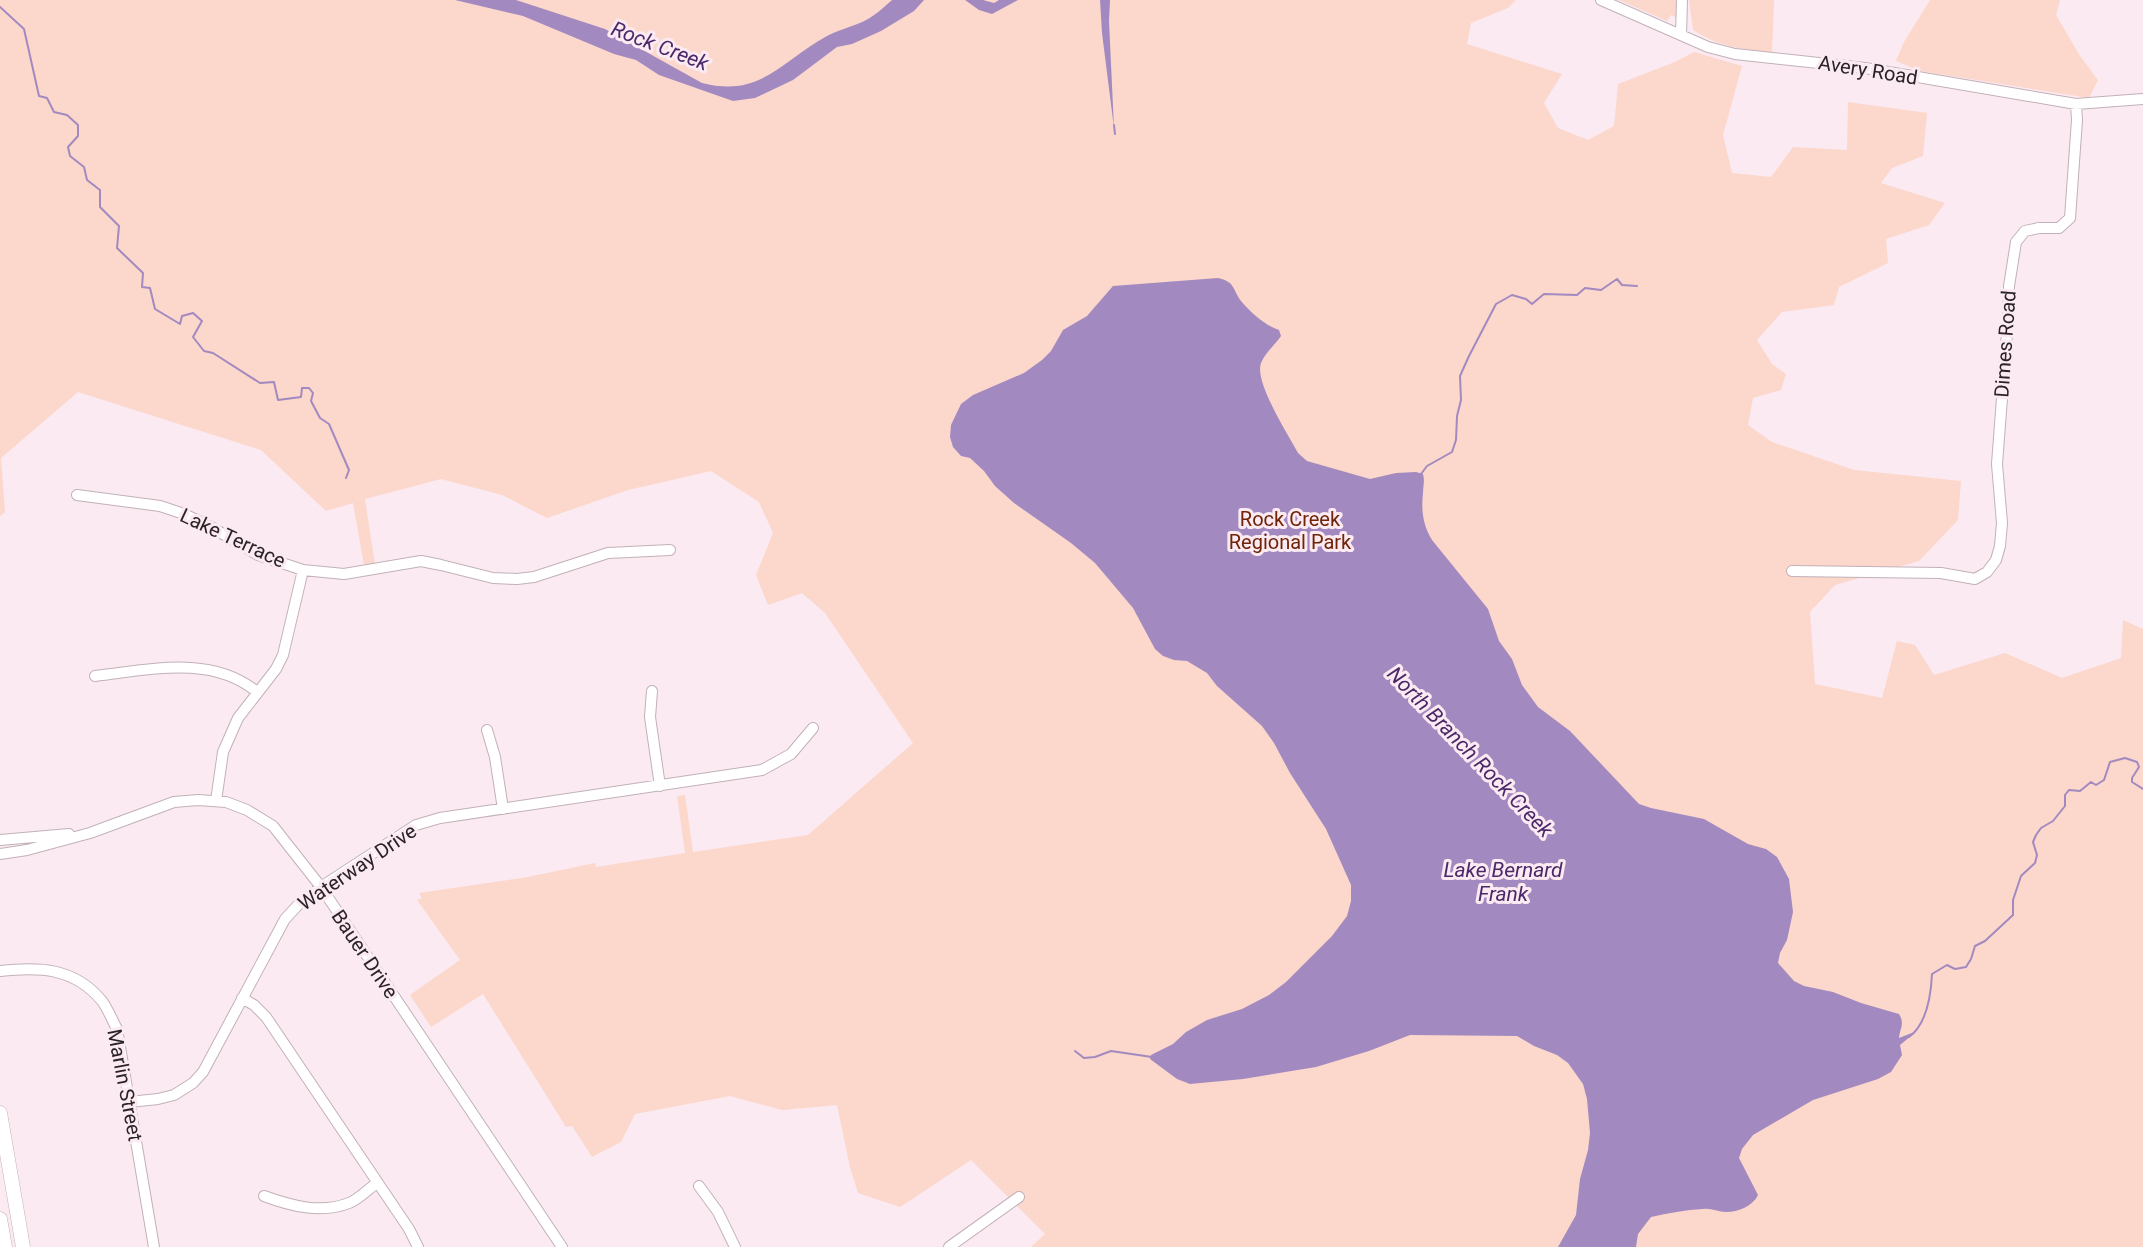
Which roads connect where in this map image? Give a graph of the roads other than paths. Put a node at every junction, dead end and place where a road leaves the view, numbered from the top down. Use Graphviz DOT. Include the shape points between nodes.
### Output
graph roads {
  1 [pos="1601,0"];
  2 [pos="1682,0"];
  3 [pos="1681,35"];
  4 [pos="2143,99"];
  5 [pos="2076,104"];
  6 [pos="76,495"];
  7 [pos="670,550"];
  8 [pos="303,570"];
  9 [pos="1792,571"];
  10 [pos="95,676"];
  11 [pos="652,691"];
  12 [pos="257,692"];
  13 [pos="813,728"];
  14 [pos="487,730"];
  15 [pos="660,786"];
  16 [pos="216,801"];
  17 [pos="503,809"];
  18 [pos="90,833"];
  19 [pos="0,840"];
  20 [pos="0,854"];
  21 [pos="321,887"];
  22 [pos="0,971"];
  23 [pos="242,998"];
  24 [pos="129,1102"];
  25 [pos="0,1115"];
  26 [pos="377,1183"];
  27 [pos="699,1186"];
  28 [pos="264,1196"];
  29 [pos="1019,1197"];
  30 [pos="0,1219"];
  31 [pos="5,1247"];
  32 [pos="23,1247"];
  33 [pos="154,1247"];
  34 [pos="418,1247"];
  35 [pos="562,1247"];
  36 [pos="735,1247"];
  37 [pos="949,1247"];
  1 -- 3 [label="street, Avery Road"];
  2 -- 3 [label="street"];
  3 -- 5 [label="street, Avery Road" via="1735,54 1865,68"];
  4 -- 5 [label="street, Avery Road"];
  5 -- 9 [label="street, Dimes Road" via="2070,218 2060,228 2025,231 2016,242 2014,253 1997,464 2002,523 1996,560 1975,579 1941,573"];
  6 -- 8 [label="street, Lake Terrace" via="133,501 184,513 258,555"];
  7 -- 8 [label="street, Lake Terrace" via="608,553 517,579 493,579 421,561 344,574"];
  8 -- 12 [label="street" via="283,655"];
  10 -- 12 [label="street" via="198,667 245,682"];
  11 -- 15 [label="street" via="651,717"];
  12 -- 16 [label="street" via="238,718 223,752"];
  13 -- 15 [label="street, Waterway Drive" via="791,754 762,770"];
  14 -- 17 [label="street"];
  15 -- 17 [label="street, Waterway Drive"];
  16 -- 18 [label="street, Bauer Drive" via="174,802"];
  16 -- 21 [label="street, Bauer Drive" via="247,810 273,826"];
  17 -- 21 [label="street, Waterway Drive" via="416,825"];
  18 -- 19 [label="street, Bauer Drive"];
  18 -- 20 [label="street, Bauer Drive"];
  21 -- 23 [label="street, Waterway Drive" via="285,919"];
  21 -- 35 [label="street, Bauer Drive"];
  22 -- 24 [label="street, Marlin Street" via="45,969 70,976 94,992 117,1029"];
  23 -- 24 [label="street, Waterway Drive" via="211,1058 193,1083 174,1095"];
  23 -- 26 [label="street" via="266,1017"];
  24 -- 33 [label="street, Marlin Street"];
  25 -- 32 [label="main road"];
  26 -- 28 [label="street" via="350,1202 328,1208 299,1207"];
  26 -- 34 [label="street"];
  27 -- 36 [label="street" via="718,1212"];
  29 -- 37 [label="street"];
  30 -- 31 [label="main road"];
}
